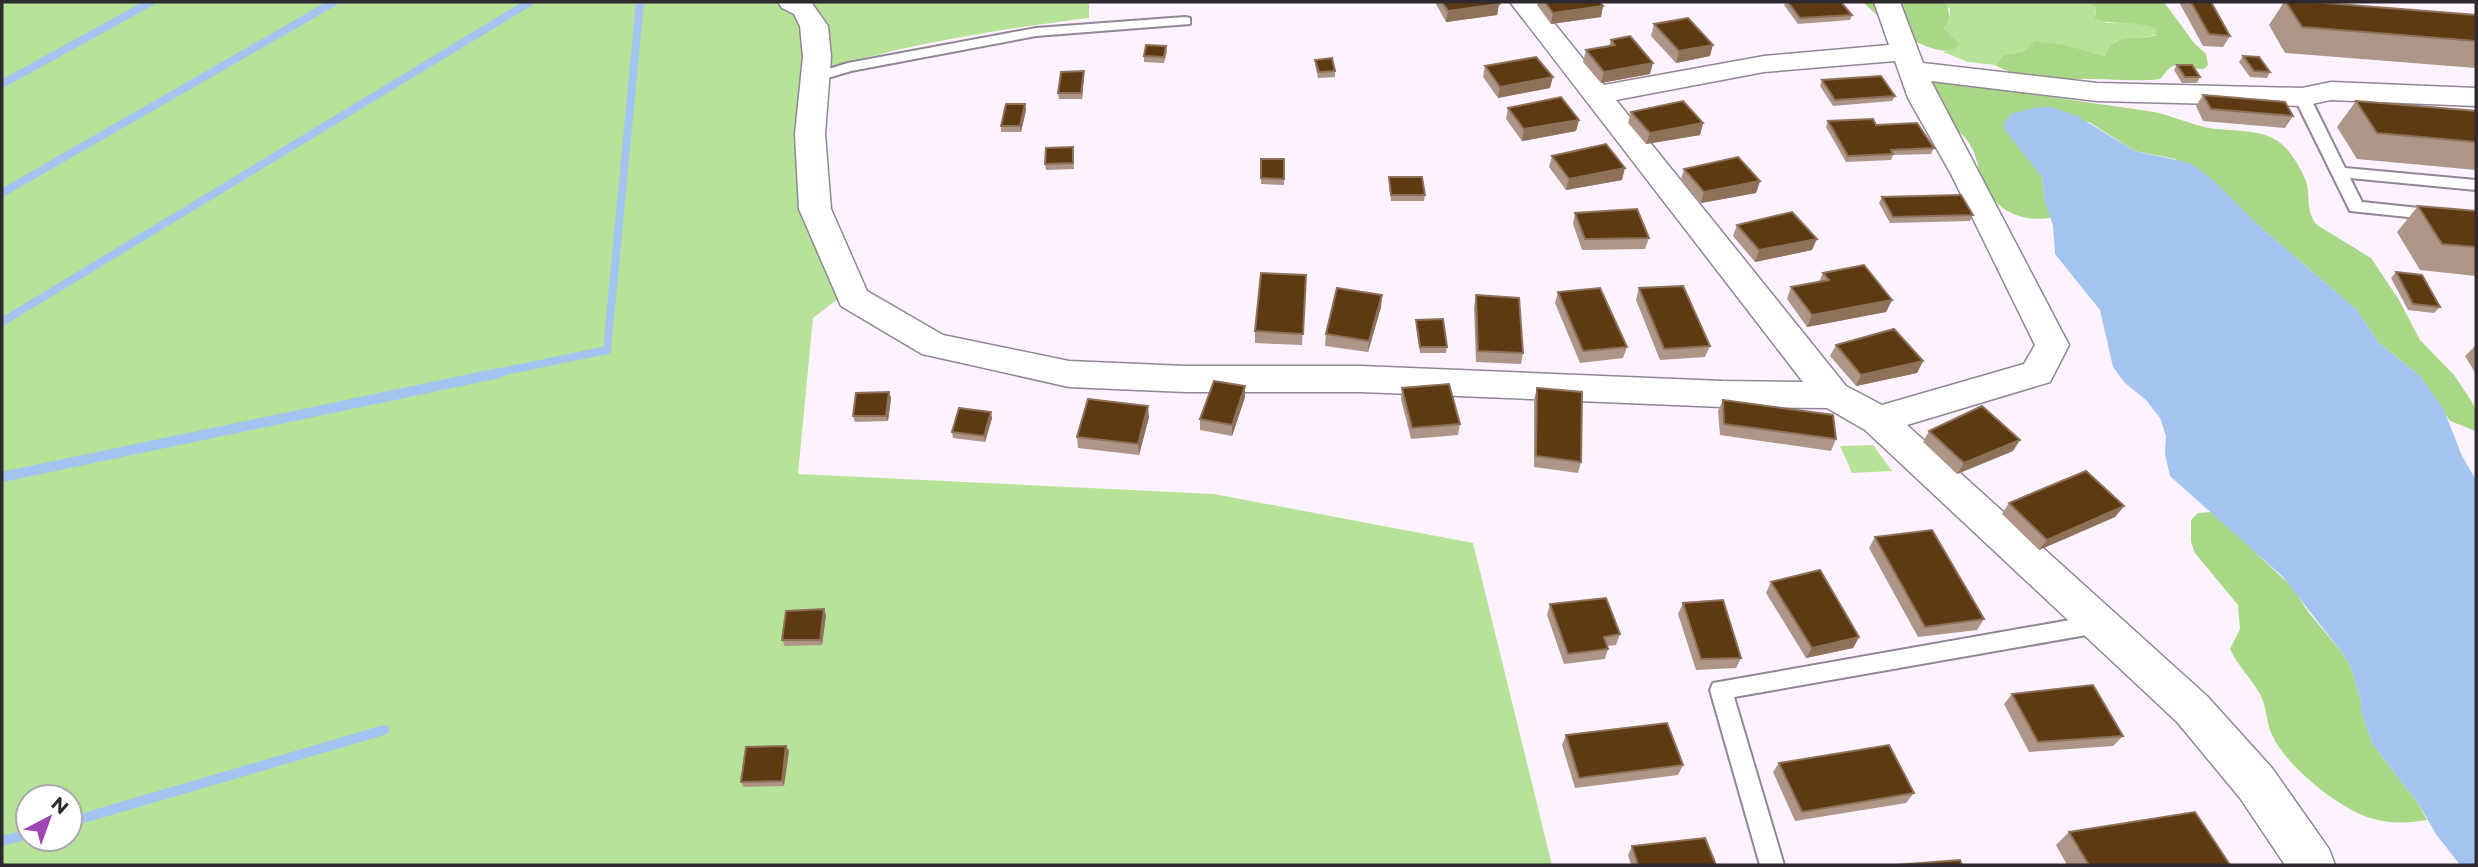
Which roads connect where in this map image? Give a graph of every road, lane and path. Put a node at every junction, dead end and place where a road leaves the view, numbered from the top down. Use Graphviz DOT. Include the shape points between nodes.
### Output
graph roads {
  1 [pos="791,2"];
  2 [pos="1523,2"];
  3 [pos="1887,2"];
  4 [pos="1185,21"];
  5 [pos="1908,61"];
  6 [pos="814,78"];
  7 [pos="1595,95"];
  8 [pos="2302,97"];
  9 [pos="2476,97"];
  10 [pos="2337,172"];
  11 [pos="2476,185"];
  12 [pos="2476,219"];
  13 [pos="1833,395"];
  14 [pos="1878,421"];
  15 [pos="2098,624"];
  16 [pos="1772,865"];
  17 [pos="2312,865"];
  1 -- 6 [label="street" via="804,9 814,26"];
  2 -- 7 [label="street"];
  3 -- 5 [label="street"];
  4 -- 6 [label="lane" via="1036,32 848,67"];
  5 -- 7 [label="street" via="1764,64"];
  5 -- 8 [label="street" via="2097,92"];
  5 -- 14 [label="street" via="2052,345 2037,373"];
  6 -- 13 [label="street" via="810,134 815,209 853,298 934,345 1069,374"];
  7 -- 13 [label="street"];
  8 -- 9 [label="street" via="2331,91"];
  8 -- 10 [label="lane"];
  10 -- 11 [label="lane"];
  10 -- 12 [label="lane" via="2356,207"];
  13 -- 14 [label="street"];
  14 -- 15 [label="street"];
  15 -- 16 [label="lane" via="1721,690"];
  15 -- 17 [label="street" via="2192,709 2256,783"];
}
